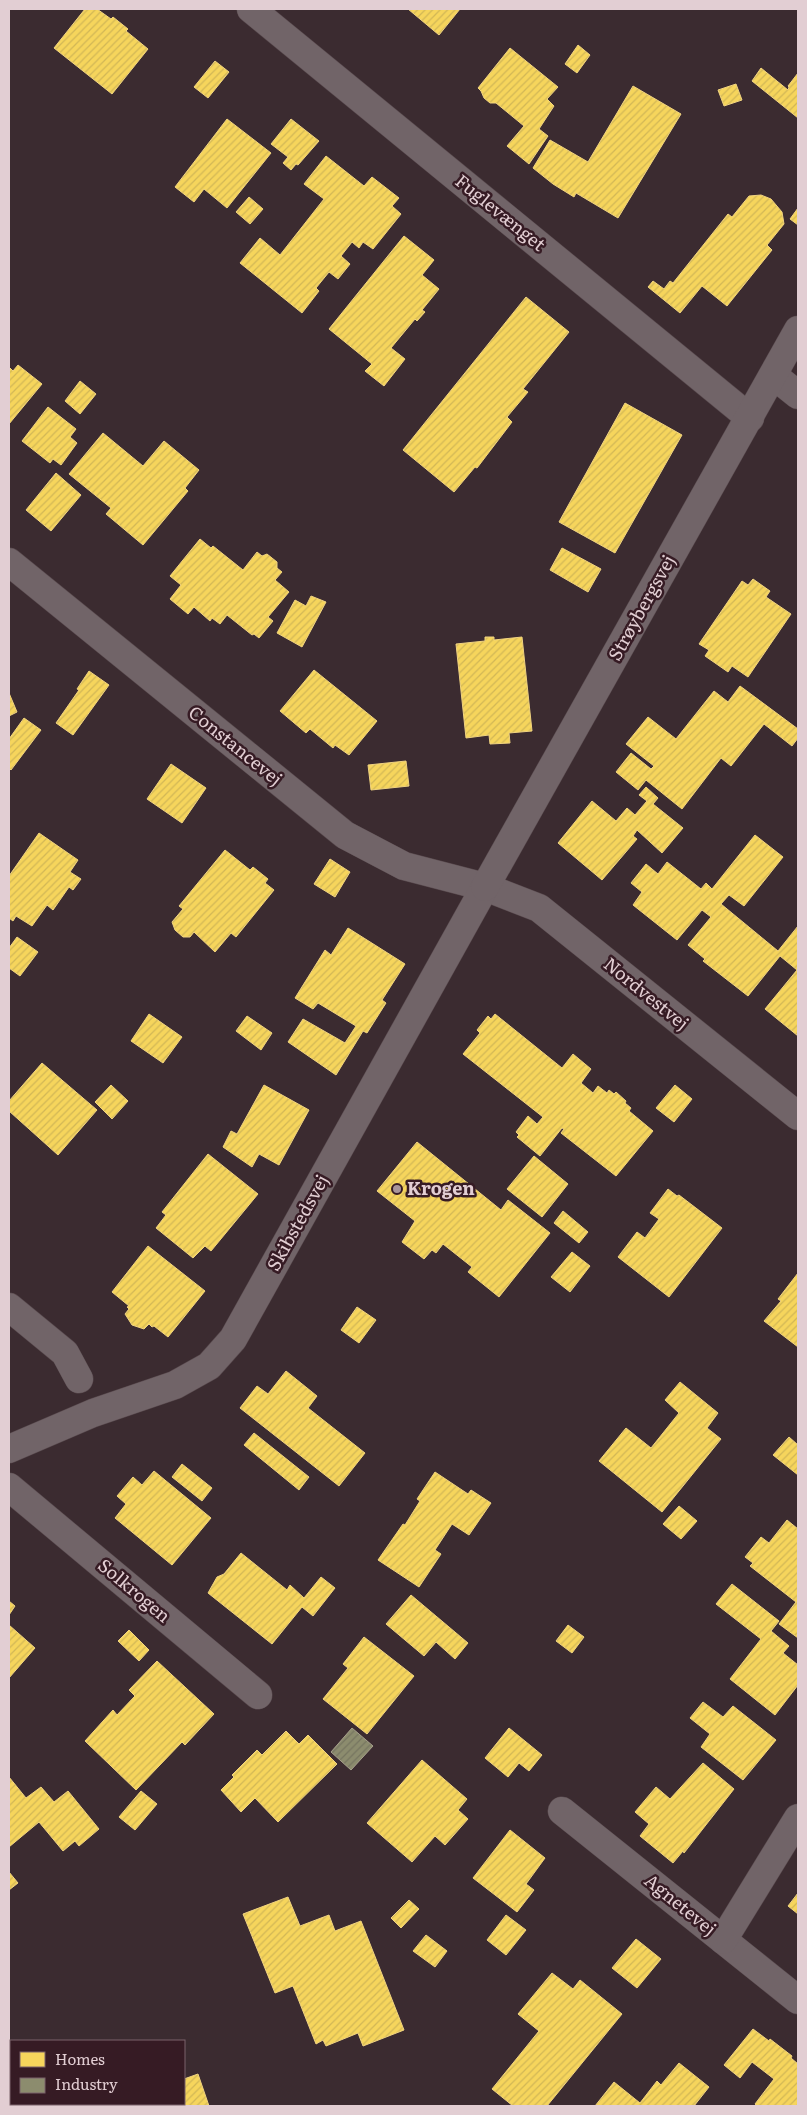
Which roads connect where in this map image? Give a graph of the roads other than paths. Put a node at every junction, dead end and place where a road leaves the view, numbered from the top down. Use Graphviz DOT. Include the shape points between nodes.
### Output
graph roads {
  1 [pos="255,10"];
  2 [pos="798,330"];
  3 [pos="773,375"];
  4 [pos="798,395"];
  5 [pos="750,418"];
  6 [pos="9,562"];
  7 [pos="485,887"];
  8 [pos="798,1116"];
  9 [pos="9,1307"];
  10 [pos="79,1379"];
  11 [pos="9,1449"];
  12 [pos="9,1488"];
  13 [pos="258,1696"];
  14 [pos="562,1811"];
  15 [pos="798,1818"];
  16 [pos="723,1940"];
  17 [pos="798,2000"];
  1 -- 5 [label="street, Fuglevænget"];
  2 -- 3 [label="street, Strøybergsvej"];
  3 -- 4 [label="street"];
  3 -- 5 [label="street, Strøybergsvej"];
  5 -- 7 [label="street, Strøybergsvej"];
  6 -- 7 [label="street, Constancevej" via="345,835 404,866"];
  7 -- 8 [label="street, Nordvestvej" via="539,908"];
  7 -- 11 [label="street, Skibstedsvej" via="233,1339 208,1366 175,1385 93,1413"];
  9 -- 10 [label="street" via="65,1353"];
  12 -- 13 [label="street, Solkrogen"];
  14 -- 16 [label="street, Agnetevej"];
  15 -- 16 [label="street"];
  16 -- 17 [label="street, Agnetevej"];
}
